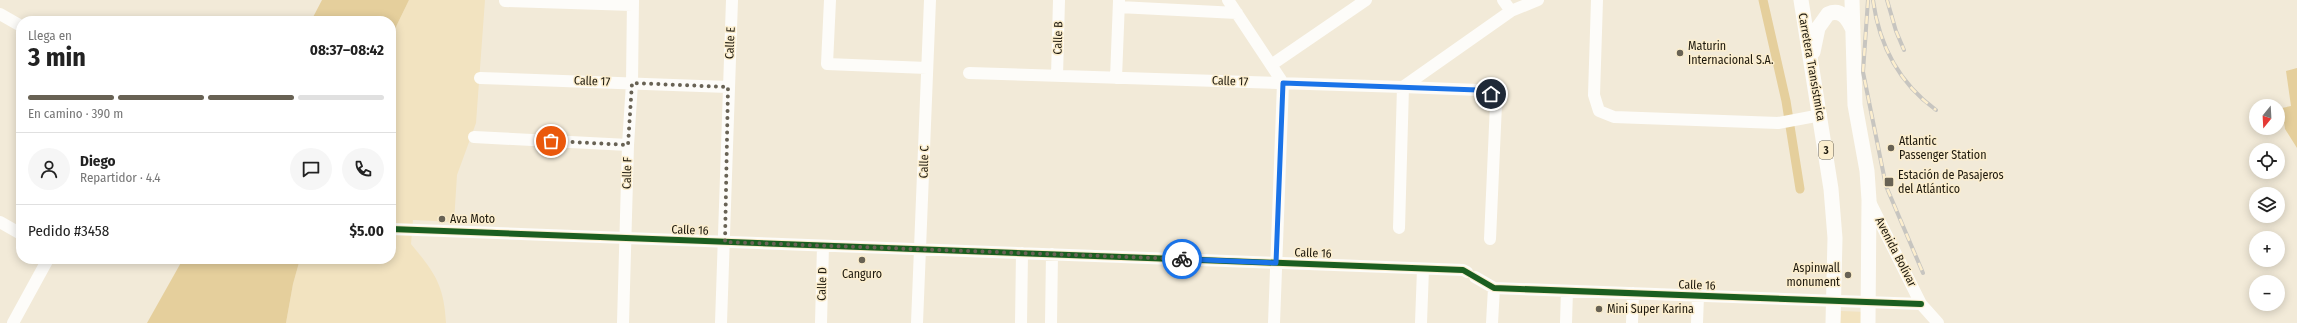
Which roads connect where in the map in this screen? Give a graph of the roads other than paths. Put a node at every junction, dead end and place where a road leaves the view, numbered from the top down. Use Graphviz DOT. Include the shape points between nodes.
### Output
graph roads {
  1 [pos="505,0"];
  2 [pos="732,0"];
  3 [pos="830,0"];
  4 [pos="930,0"];
  5 [pos="1059,0"];
  6 [pos="1228,0"];
  7 [pos="1366,0"];
  8 [pos="1503,0"];
  9 [pos="1538,0"];
  10 [pos="1597,0"];
  11 [pos="1800,0"];
  12 [pos="1852,0"];
  13 [pos="633,2"];
  14 [pos="1119,4"];
  15 [pos="1511,11"];
  16 [pos="1236,13"];
  17 [pos="0,14"];
  18 [pos="16,23"];
  19 [pos="1853,30"];
  20 [pos="1812,64"];
  21 [pos="1271,65"];
  22 [pos="927,68"];
  23 [pos="970,73"];
  24 [pos="1057,76"];
  25 [pos="480,78"];
  26 [pos="1116,78"];
  27 [pos="632,83"];
  28 [pos="1283,83"];
  29 [pos="728,87"];
  30 [pos="1403,87"];
  31 [pos="1814,117"];
  32 [pos="474,138"];
  33 [pos="628,145"];
  34 [pos="1869,200"];
  35 [pos="0,222"];
  36 [pos="1399,228"];
  37 [pos="396,229"];
  38 [pos="16,231"];
  39 [pos="625,238"];
  40 [pos="1490,239"];
  41 [pos="725,242"];
  42 [pos="823,246"];
  43 [pos="920,249"];
  44 [pos="1022,253"];
  45 [pos="1052,254"];
  46 [pos="1276,263"];
  47 [pos="45,264"];
  48 [pos="1423,269"];
  49 [pos="1494,288"];
  50 [pos="1567,291"];
  51 [pos="1633,293"];
  52 [pos="1698,296"];
  53 [pos="1834,301"];
  54 [pos="1868,302"];
  55 [pos="1921,304"];
  56 [pos="13,323"];
  57 [pos="623,323"];
  58 [pos="721,323"];
  59 [pos="821,323"];
  60 [pos="917,323"];
  61 [pos="1021,323"];
  62 [pos="1051,323"];
  63 [pos="1274,323"];
  64 [pos="1421,323"];
  65 [pos="1492,323"];
  66 [pos="1566,323"];
  67 [pos="1632,323"];
  68 [pos="1697,323"];
  69 [pos="1833,323"];
  70 [pos="1868,323"];
  71 [pos="1877,323"];
  72 [pos="1938,323"];
  1 -- 13 [label="street"];
  2 -- 29 [label="street, Calle E"];
  3 -- 22 [label="street" via="827,64"];
  4 -- 22 [label="street, Calle C"];
  5 -- 24 [label="street, Calle B"];
  6 -- 16 [label="street"];
  7 -- 21 [label="street"];
  8 -- 15 [label="street"];
  9 -- 15 [label="street"];
  10 -- 31 [label="street" via="1594,95 1599,111 1614,118 1778,123"];
  11 -- 20 [label="main road, Carretera Transístmica / 3"];
  12 -- 19 [label="main road"];
  13 -- 27 [label="street, Calle F"];
  14 -- 16 [label="street"];
  14 -- 26 [label="street"];
  15 -- 30 [label="street"];
  16 -- 21 [label="street"];
  17 -- 18 [label="street"];
  19 -- 20 [label="main road" via="1848,19 1840,13 1833,12 1825,16 1818,28"];
  19 -- 34 [label="main road" via="1855,105 1867,171"];
  20 -- 31 [label="main road, Carretera Transístmica / 3"];
  21 -- 28 [label="street"];
  22 -- 43 [label="street, Calle C"];
  23 -- 24 [label="street, Calle 17"];
  24 -- 26 [label="street, Calle 17"];
  25 -- 27 [label="street, Calle 17"];
  26 -- 28 [label="street, Calle 17"];
  27 -- 29 [label="street, Calle 17"];
  27 -- 33 [label="street, Calle F"];
  28 -- 30 [label="street, Calle 17"];
  28 -- 46 [label="street"];
  29 -- 41 [label="street, Calle E"];
  30 -- 36 [label="street"];
  30 -- 40 [label="street, Calle 17" via="1478,90 1491,94 1496,104"];
  31 -- 53 [label="main road, Carretera Transístmica / 3" via="1831,189 1835,238"];
  32 -- 33 [label="street"];
  33 -- 39 [label="street, Calle F"];
  34 -- 54 [label="main road"];
  34 -- 55 [label="street, Avenida Bolívar"];
  35 -- 38 [label="street"];
  37 -- 39 [label="street, Calle 16"];
  39 -- 41 [label="street, Calle 16"];
  39 -- 57 [label="street, Calle F"];
  41 -- 42 [label="street, Calle 16"];
  41 -- 58 [label="street, Calle E"];
  42 -- 43 [label="street, Calle 16"];
  42 -- 59 [label="street, Calle D"];
  43 -- 44 [label="street, Calle 16"];
  43 -- 60 [label="street, Calle C"];
  44 -- 45 [label="street, Calle 16"];
  44 -- 61 [label="street"];
  45 -- 46 [label="street, Calle 16"];
  45 -- 62 [label="street"];
  46 -- 48 [label="street, Calle 16"];
  46 -- 63 [label="street"];
  47 -- 56 [label="street"];
  48 -- 49 [label="street, Calle 16" via="1463,270"];
  48 -- 64 [label="street"];
  49 -- 50 [label="street, Calle 16"];
  49 -- 65 [label="street"];
  50 -- 51 [label="street, Calle 16"];
  50 -- 66 [label="street"];
  51 -- 52 [label="street, Calle 16"];
  51 -- 67 [label="street"];
  52 -- 53 [label="street, Calle 16"];
  52 -- 68 [label="street"];
  53 -- 54 [label="street, Calle 16"];
  53 -- 69 [label="main road, 3"];
  54 -- 55 [label="street, Calle 16"];
  54 -- 70 [label="main road"];
  54 -- 71 [label="main road"];
  55 -- 72 [label="street, Avenida Bolívar"];
}
